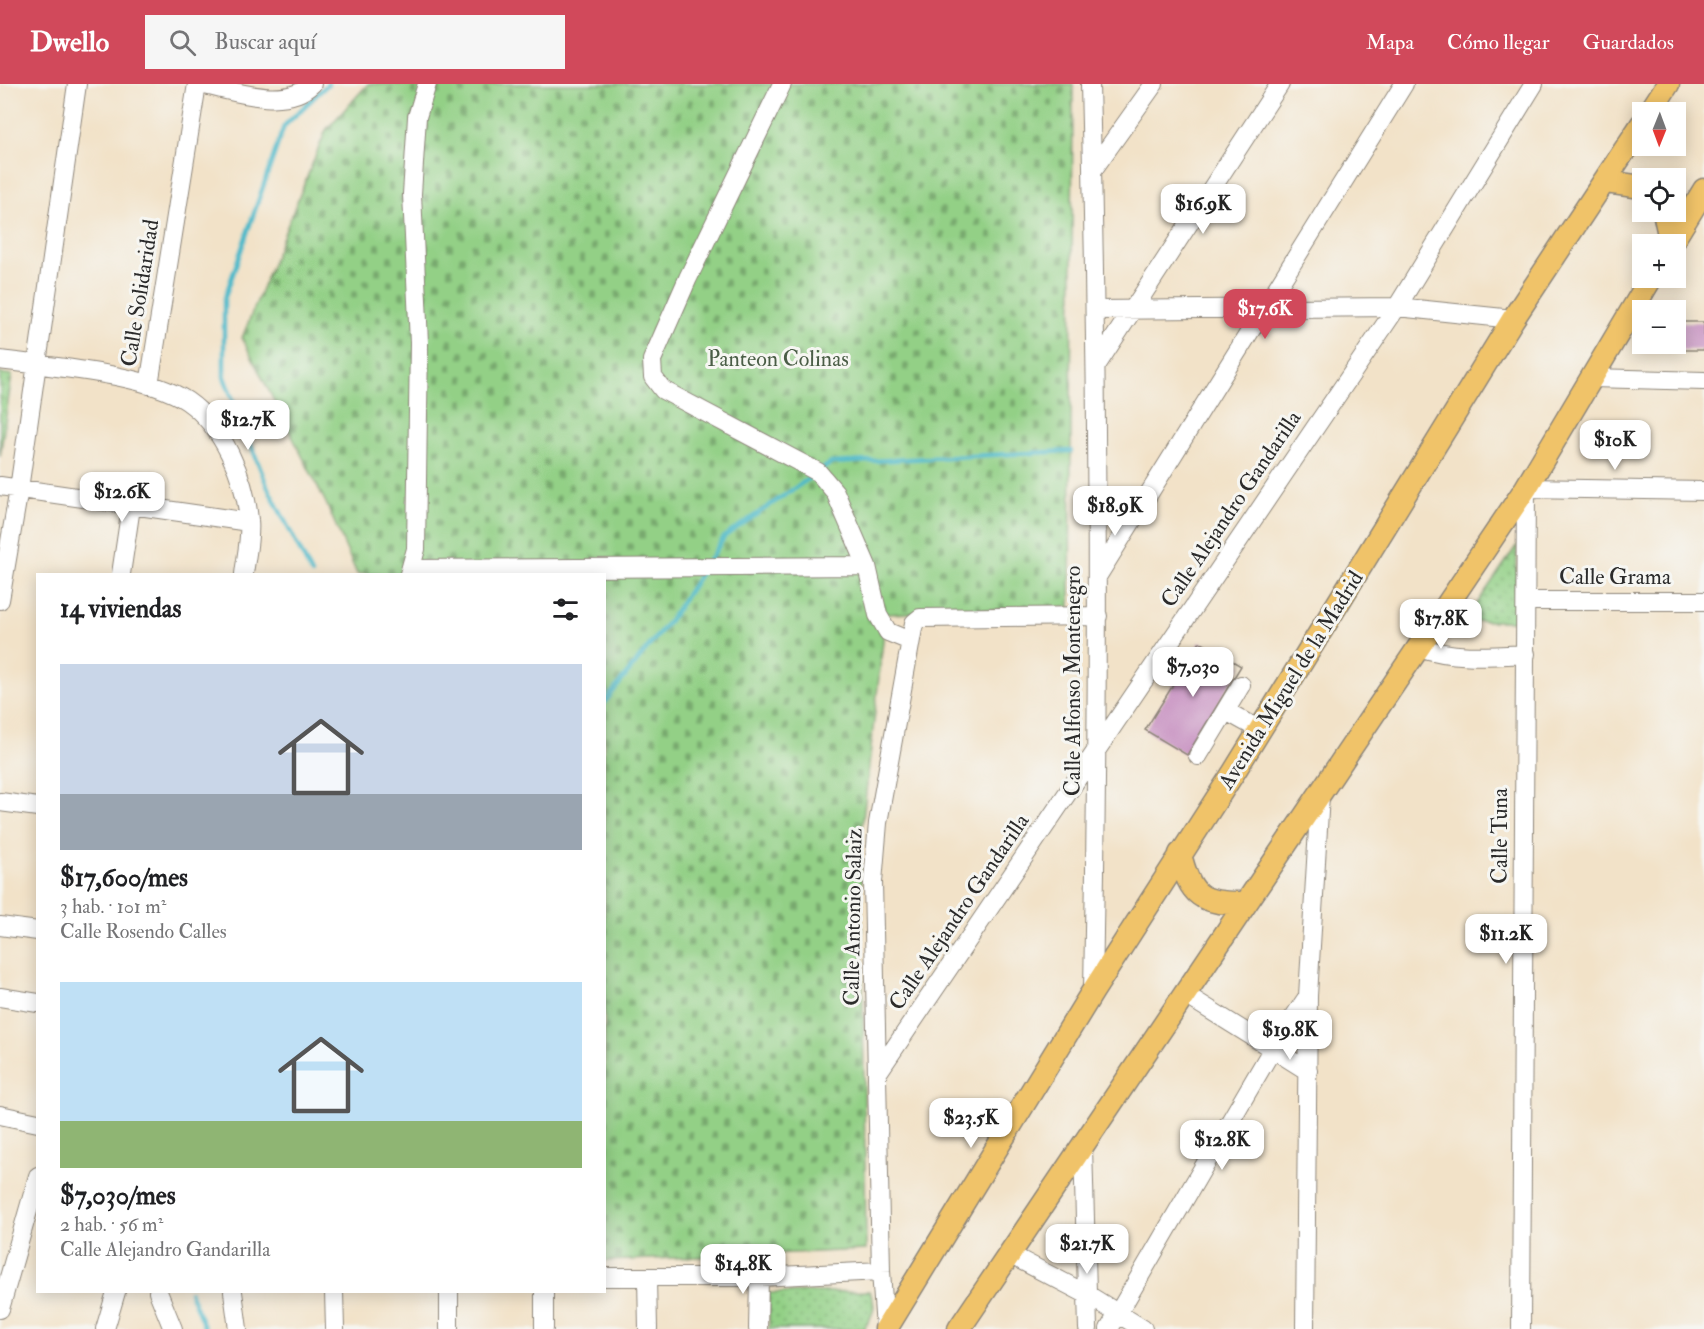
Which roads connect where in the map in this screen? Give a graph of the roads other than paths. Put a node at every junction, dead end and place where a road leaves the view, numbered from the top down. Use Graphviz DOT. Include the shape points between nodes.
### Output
graph roads {
  1 [pos="77,84"];
  2 [pos="198,84"];
  3 [pos="312,84"];
  4 [pos="427,84"];
  5 [pos="782,84"];
  6 [pos="1090,84"];
  7 [pos="1154,84"];
  8 [pos="1280,84"];
  9 [pos="1404,84"];
  10 [pos="1534,84"];
  11 [pos="1668,84"];
  12 [pos="1656,102"];
  13 [pos="1632,140"];
  14 [pos="1092,171"];
  15 [pos="1606,182"];
  16 [pos="1632,186"];
  17 [pos="1704,190"];
  18 [pos="1677,234"];
  19 [pos="1645,288"];
  20 [pos="1264,307"];
  21 [pos="1396,307"];
  22 [pos="1133,309"];
  23 [pos="1096,310"];
  24 [pos="1513,319"];
  25 [pos="0,360"];
  26 [pos="37,365"];
  27 [pos="1096,366"];
  28 [pos="1592,378"];
  29 [pos="1704,381"];
  30 [pos="149,385"];
  31 [pos="0,486"];
  32 [pos="1526,488"];
  33 [pos="19,489"];
  34 [pos="1704,491"];
  35 [pos="131,507"];
  36 [pos="249,522"];
  37 [pos="867,566"];
  38 [pos="411,572"];
  39 [pos="121,573"];
  40 [pos="244,573"];
  41 [pos="1097,577"];
  42 [pos="0,600"];
  43 [pos="1526,601"];
  44 [pos="1704,601"];
  45 [pos="1098,616"];
  46 [pos="910,641"];
  47 [pos="1419,647"];
  48 [pos="1526,654"];
  49 [pos="1241,685"];
  50 [pos="1226,711"];
  51 [pos="1260,730"];
  52 [pos="1098,751"];
  53 [pos="1198,756"];
  54 [pos="1320,795"];
  55 [pos="0,802"];
  56 [pos="36,807"];
  57 [pos="1180,854"];
  58 [pos="1244,903"];
  59 [pos="0,926"];
  60 [pos="36,931"];
  61 [pos="1093,991"];
  62 [pos="1186,995"];
  63 [pos="1308,996"];
  64 [pos="0,997"];
  65 [pos="36,1003"];
  66 [pos="1273,1048"];
  67 [pos="1308,1071"];
  68 [pos="877,1074"];
  69 [pos="0,1115"];
  70 [pos="36,1123"];
  71 [pos="1083,1146"];
  72 [pos="36,1183"];
  73 [pos="1011,1255"];
  74 [pos="881,1271"];
  75 [pos="606,1276"];
  76 [pos="647,1277"];
  77 [pos="759,1277"];
  78 [pos="116,1293"];
  79 [pos="158,1293"];
  80 [pos="233,1293"];
  81 [pos="334,1293"];
  82 [pos="449,1293"];
  83 [pos="544,1293"];
  84 [pos="1088,1295"];
  85 [pos="0,1309"];
  86 [pos="1113,1321"];
  87 [pos="105,1329"];
  88 [pos="173,1329"];
  89 [pos="238,1329"];
  90 [pos="335,1329"];
  91 [pos="449,1329"];
  92 [pos="544,1329"];
  93 [pos="648,1329"];
  94 [pos="758,1329"];
  95 [pos="885,1329"];
  96 [pos="959,1329"];
  97 [pos="1088,1329"];
  98 [pos="1143,1329"];
  99 [pos="1305,1329"];
  100 [pos="1521,1329"];
  1 -- 26 [label="street"];
  2 -- 3 [label="street" via="273,97 293,96"];
  2 -- 30 [label="street, Calle Solidaridad"];
  4 -- 38 [label="street" via="417,117 412,194 419,343 417,529"];
  5 -- 37 [label="street" via="688,278 652,360 653,377 663,390 818,472 835,492"];
  6 -- 14 [label="street, Calle Alfonso Montenegro"];
  7 -- 14 [label="street"];
  8 -- 22 [label="street"];
  9 -- 20 [label="street"];
  10 -- 21 [label="street, Calle Alejandro Gandarilla"];
  11 -- 12 [label="main road"];
  13 -- 15 [label="main road, Avenida Miguel de la Madrid"];
  14 -- 23 [label="street, Calle Alfonso Montenegro"];
  15 -- 16 [label="main road"];
  15 -- 24 [label="main road, Avenida Miguel de la Madrid"];
  17 -- 18 [label="main road"];
  19 -- 28 [label="main road"];
  20 -- 21 [label="street"];
  20 -- 22 [label="street"];
  20 -- 41 [label="street"];
  21 -- 24 [label="street"];
  21 -- 52 [label="street, Calle Alejandro Gandarilla"];
  22 -- 23 [label="street"];
  22 -- 27 [label="street"];
  23 -- 27 [label="street, Calle Alfonso Montenegro"];
  24 -- 51 [label="main road, Avenida Miguel de la Madrid"];
  25 -- 26 [label="street"];
  26 -- 30 [label="street"];
  26 -- 33 [label="street"];
  27 -- 41 [label="street, Calle Alfonso Montenegro"];
  28 -- 29 [label="street"];
  28 -- 32 [label="main road"];
  30 -- 36 [label="street, Calle Solidaridad" via="186,401 212,427 232,457 244,488"];
  31 -- 33 [label="street"];
  32 -- 34 [label="street"];
  32 -- 43 [label="street, Calle Tuna"];
  32 -- 47 [label="main road"];
  33 -- 35 [label="street"];
  33 -- 42 [label="street"];
  35 -- 36 [label="street"];
  35 -- 39 [label="street"];
  36 -- 40 [label="street, Calle Solidaridad"];
  37 -- 38 [label="street"];
  37 -- 46 [label="street" via="878,615 888,632"];
  41 -- 45 [label="street, Calle Alfonso Montenegro"];
  43 -- 44 [label="street, Calle Grama"];
  43 -- 48 [label="street, Calle Tuna"];
  45 -- 46 [label="street, Calle Antonio Salaiz" via="920,618 914,623"];
  45 -- 52 [label="street, Calle Alfonso Montenegro"];
  46 -- 68 [label="street, Calle Antonio Salaiz" via="875,851"];
  47 -- 48 [label="street" via="1440,654 1477,657"];
  47 -- 54 [label="main road"];
  48 -- 100 [label="street, Calle Tuna"];
  49 -- 50 [label="street"];
  50 -- 51 [label="street"];
  50 -- 53 [label="street"];
  51 -- 57 [label="main road, Avenida Miguel de la Madrid"];
  52 -- 61 [label="street, Calle Alfonso Montenegro"];
  52 -- 68 [label="street, Calle Alejandro Gandarilla"];
  54 -- 58 [label="main road"];
  54 -- 63 [label="street"];
  55 -- 56 [label="street"];
  57 -- 58 [label="main road" via="1186,879 1195,892 1214,902"];
  57 -- 61 [label="main road, Avenida Miguel de la Madrid"];
  58 -- 62 [label="main road"];
  59 -- 60 [label="street"];
  61 -- 95 [label="main road, Avenida Miguel de la Madrid"];
  62 -- 66 [label="street"];
  62 -- 71 [label="main road"];
  63 -- 66 [label="street"];
  63 -- 67 [label="street"];
  64 -- 65 [label="street"];
  66 -- 67 [label="street"];
  66 -- 86 [label="street"];
  67 -- 99 [label="street"];
  68 -- 74 [label="street, Calle Antonio Salaiz"];
  69 -- 70 [label="street"];
  71 -- 73 [label="main road"];
  71 -- 84 [label="street"];
  72 -- 85 [label="street"];
  73 -- 84 [label="street"];
  73 -- 96 [label="main road"];
  74 -- 77 [label="street"];
  74 -- 95 [label="street, Calle Antonio Salaiz"];
  75 -- 76 [label="street"];
  76 -- 77 [label="street"];
  76 -- 93 [label="street"];
  77 -- 94 [label="street"];
  78 -- 87 [label="street"];
  79 -- 88 [label="street"];
  80 -- 89 [label="street"];
  81 -- 90 [label="street"];
  82 -- 91 [label="street"];
  83 -- 92 [label="street"];
  84 -- 86 [label="street"];
  84 -- 97 [label="street"];
  86 -- 98 [label="street"];
}
